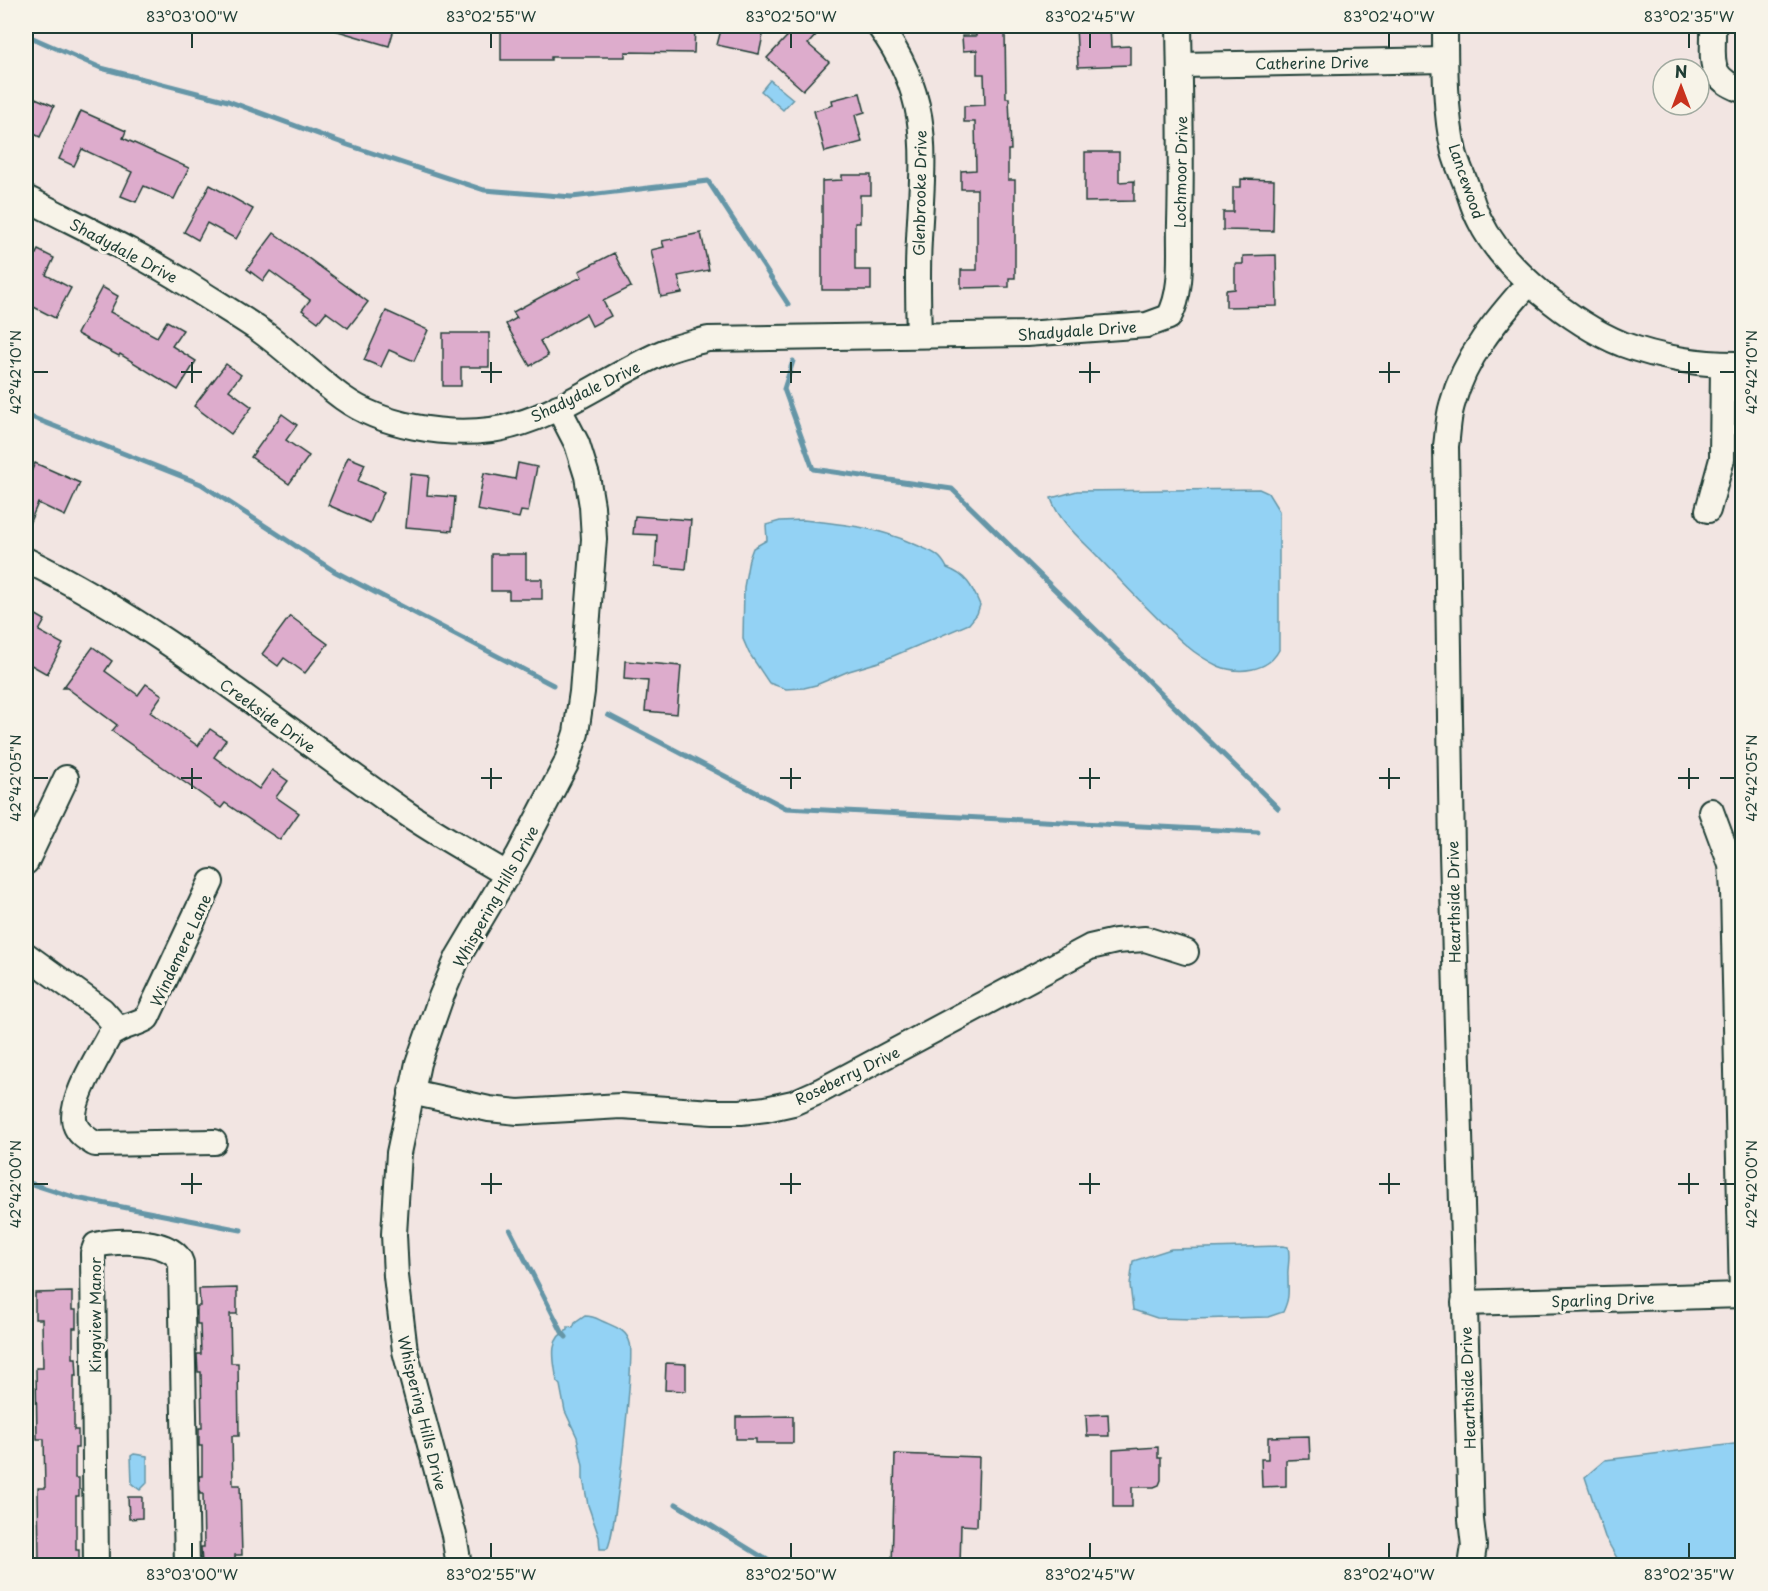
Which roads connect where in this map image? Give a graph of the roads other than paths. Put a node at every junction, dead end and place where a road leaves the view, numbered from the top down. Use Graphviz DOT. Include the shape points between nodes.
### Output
graph roads {
  1 [pos="879,26"];
  2 [pos="1179,26"];
  3 [pos="1445,26"];
  4 [pos="1713,26"];
  5 [pos="1445,60"];
  6 [pos="1180,65"];
  7 [pos="1733,86"];
  8 [pos="26,198"];
  9 [pos="1529,283"];
  10 [pos="1169,317"];
  11 [pos="919,335"];
  12 [pos="1733,364"];
  13 [pos="558,407"];
  14 [pos="1708,510"];
  15 [pos="26,560"];
  16 [pos="66,778"];
  17 [pos="1711,811"];
  18 [pos="26,862"];
  19 [pos="508,875"];
  20 [pos="211,882"];
  21 [pos="1186,952"];
  22 [pos="26,955"];
  23 [pos="118,1028"];
  24 [pos="411,1092"];
  25 [pos="214,1142"];
  26 [pos="1742,1295"];
  27 [pos="1464,1303"];
  28 [pos="1477,1559"];
  29 [pos="96,1566"];
  30 [pos="187,1566"];
  31 [pos="459,1566"];
  1 -- 11 [label="street, Glenbrooke Drive" via="905,68 918,104 923,134 917,272"];
  2 -- 6 [label="street, Lochmoor Drive"];
  3 -- 5 [label="street, Lancewood"];
  4 -- 7 [label="street" via="1714,67 1718,76"];
  5 -- 6 [label="street, Catherine Drive"];
  5 -- 9 [label="street, Lancewood" via="1454,154 1480,222"];
  6 -- 10 [label="street, Lochmoor Drive" via="1178,294"];
  8 -- 13 [label="street, Shadydale Drive" via="163,268 259,330 345,399 395,422 428,430 493,430"];
  9 -- 12 [label="street, Lancewood" via="1621,344 1658,355"];
  9 -- 27 [label="street, Hearthside Drive" via="1486,334 1467,366 1452,405 1446,446"];
  10 -- 11 [label="street, Shadydale Drive" via="1147,325 1026,334"];
  11 -- 13 [label="street, Shadydale Drive" via="708,339 665,351"];
  12 -- 14 [label="street" via="1722,459"];
  13 -- 19 [label="street, Whispering Hills Drive" via="577,444 592,506 594,539 582,692 576,733 566,764"];
  15 -- 19 [label="street, Creekside Drive" via="122,613 405,813"];
  16 -- 18 [label="street"];
  17 -- 26 [label="street" via="1731,866 1733,891"];
  19 -- 24 [label="street, Whispering Hills Drive" via="459,957 423,1044"];
  20 -- 23 [label="street, Windemere Lane" via="147,1018"];
  21 -- 24 [label="street, Roseberry Drive" via="1145,939 1090,947 820,1091 766,1109 712,1112 621,1106 518,1112"];
  22 -- 23 [label="street" via="102,1010"];
  23 -- 25 [label="street" via="109,1036 74,1110 75,1125 83,1136 95,1144"];
  24 -- 31 [label="street, Whispering Hills Drive" via="396,1193 398,1287 405,1351"];
  26 -- 27 [label="street, Sparling Drive"];
  27 -- 28 [label="street, Hearthside Drive" via="1471,1520"];
  29 -- 30 [label="street, Kingview Manor" via="93,1253 96,1245 106,1242 164,1247 179,1256 181,1263"];
}
